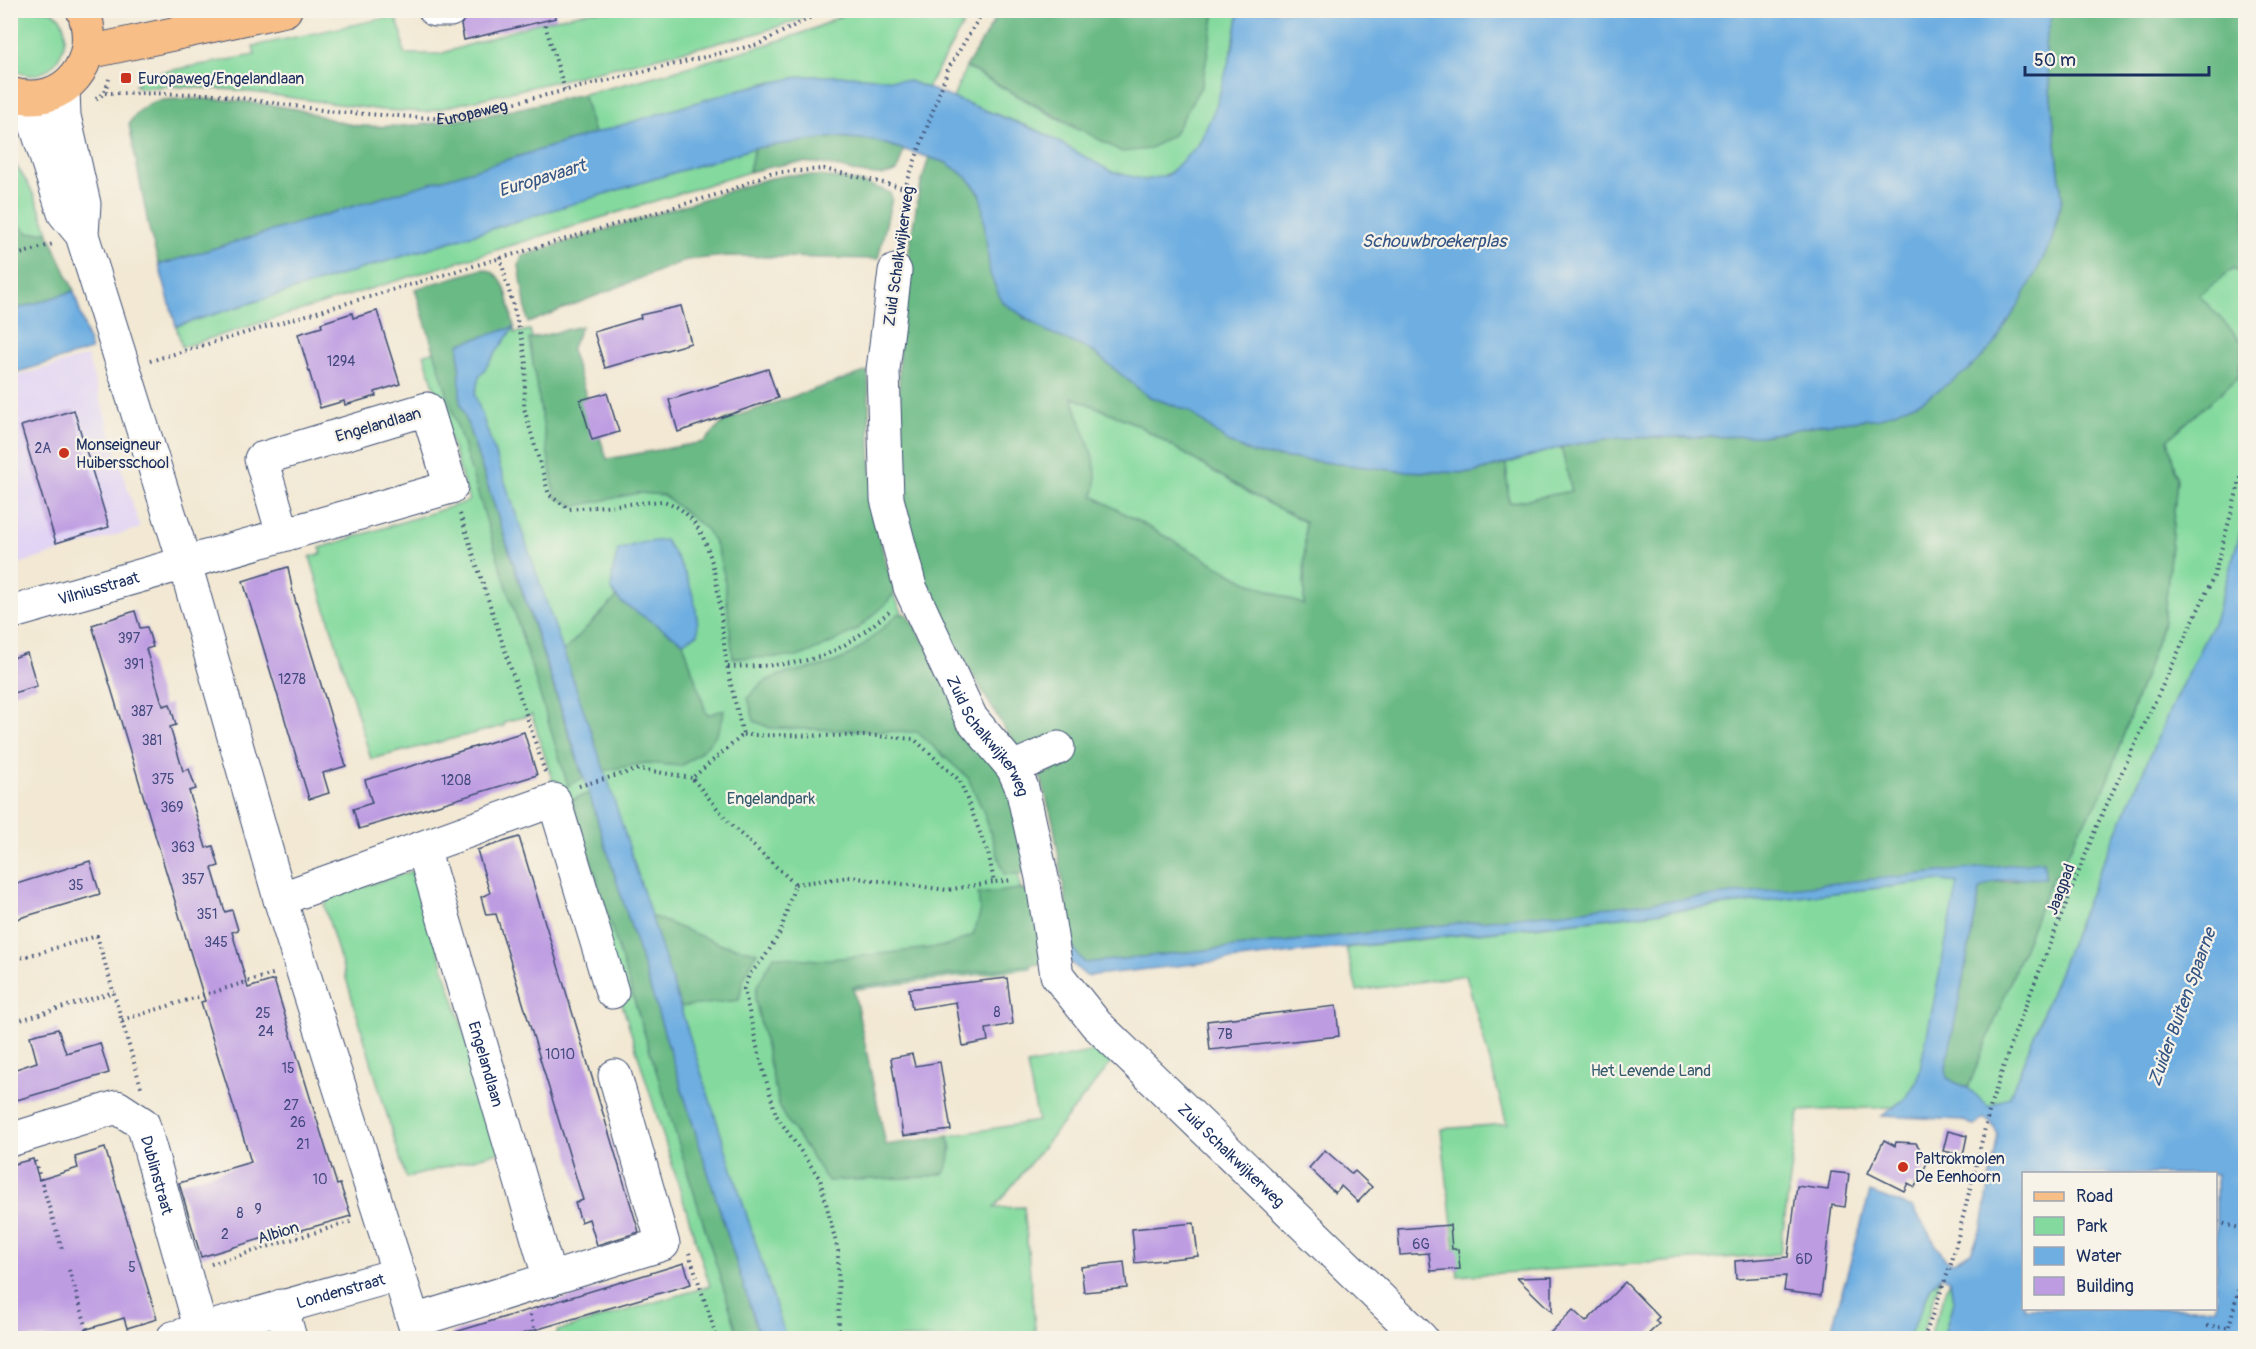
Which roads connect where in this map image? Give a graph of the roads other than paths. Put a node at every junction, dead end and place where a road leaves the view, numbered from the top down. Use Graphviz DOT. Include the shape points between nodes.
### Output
graph roads {
  1 [pos="83,10"];
  2 [pos="285,10"];
  3 [pos="435,10"];
  4 [pos="450,10"];
  5 [pos="88,52"];
  6 [pos="63,89"];
  7 [pos="16,96"];
  8 [pos="82,235"];
  9 [pos="895,271"];
  10 [pos="283,534"];
  11 [pos="185,564"];
  12 [pos="10,613"];
  13 [pos="1058,748"];
  14 [pos="1013,768"];
  15 [pos="423,848"];
  16 [pos="280,899"];
  17 [pos="612,992"];
  18 [pos="615,1076"];
  19 [pos="19,1138"];
  20 [pos="399,1274"];
  21 [pos="550,1281"];
  22 [pos="281,1306"];
  23 [pos="416,1330"];
  24 [pos="187,1334"];
  25 [pos="290,1338"];
  26 [pos="1421,1338"];
  1 -- 5 [label="main road" via="90,32"];
  2 -- 5 [label="main road"];
  3 -- 4 [label="street"];
  5 -- 6 [label="main road" via="79,73"];
  6 -- 7 [label="main road" via="43,97"];
  6 -- 8 [label="street" via="64,116 84,204"];
  7 -- 8 [label="street" via="36,125 64,213"];
  8 -- 11 [label="street"];
  9 -- 14 [label="street, Zuid Schalkwijkerweg" via="882,370 887,499 913,593 970,718"];
  10 -- 10 [label="street, Engelandlaan" via="261,459 427,408 451,488"];
  10 -- 11 [label="street"];
  11 -- 12 [label="street, Vilniusstraat"];
  11 -- 16 [label="street"];
  13 -- 14 [label="street"];
  14 -- 26 [label="street, Zuid Schalkwijkerweg" via="1022,788 1042,878 1057,975 1084,1012"];
  15 -- 16 [label="street"];
  15 -- 17 [label="street" via="562,795"];
  15 -- 21 [label="street, Engelandlaan"];
  16 -- 20 [label="street"];
  18 -- 21 [label="street" via="663,1244"];
  19 -- 24 [label="street, Dublinstraat" via="117,1107 143,1124 183,1273"];
  20 -- 22 [label="street, Londenstraat"];
  20 -- 23 [label="street"];
  21 -- 23 [label="street"];
  22 -- 24 [label="street, Londenstraat"];
  22 -- 25 [label="street, Londenstraat"];
}
